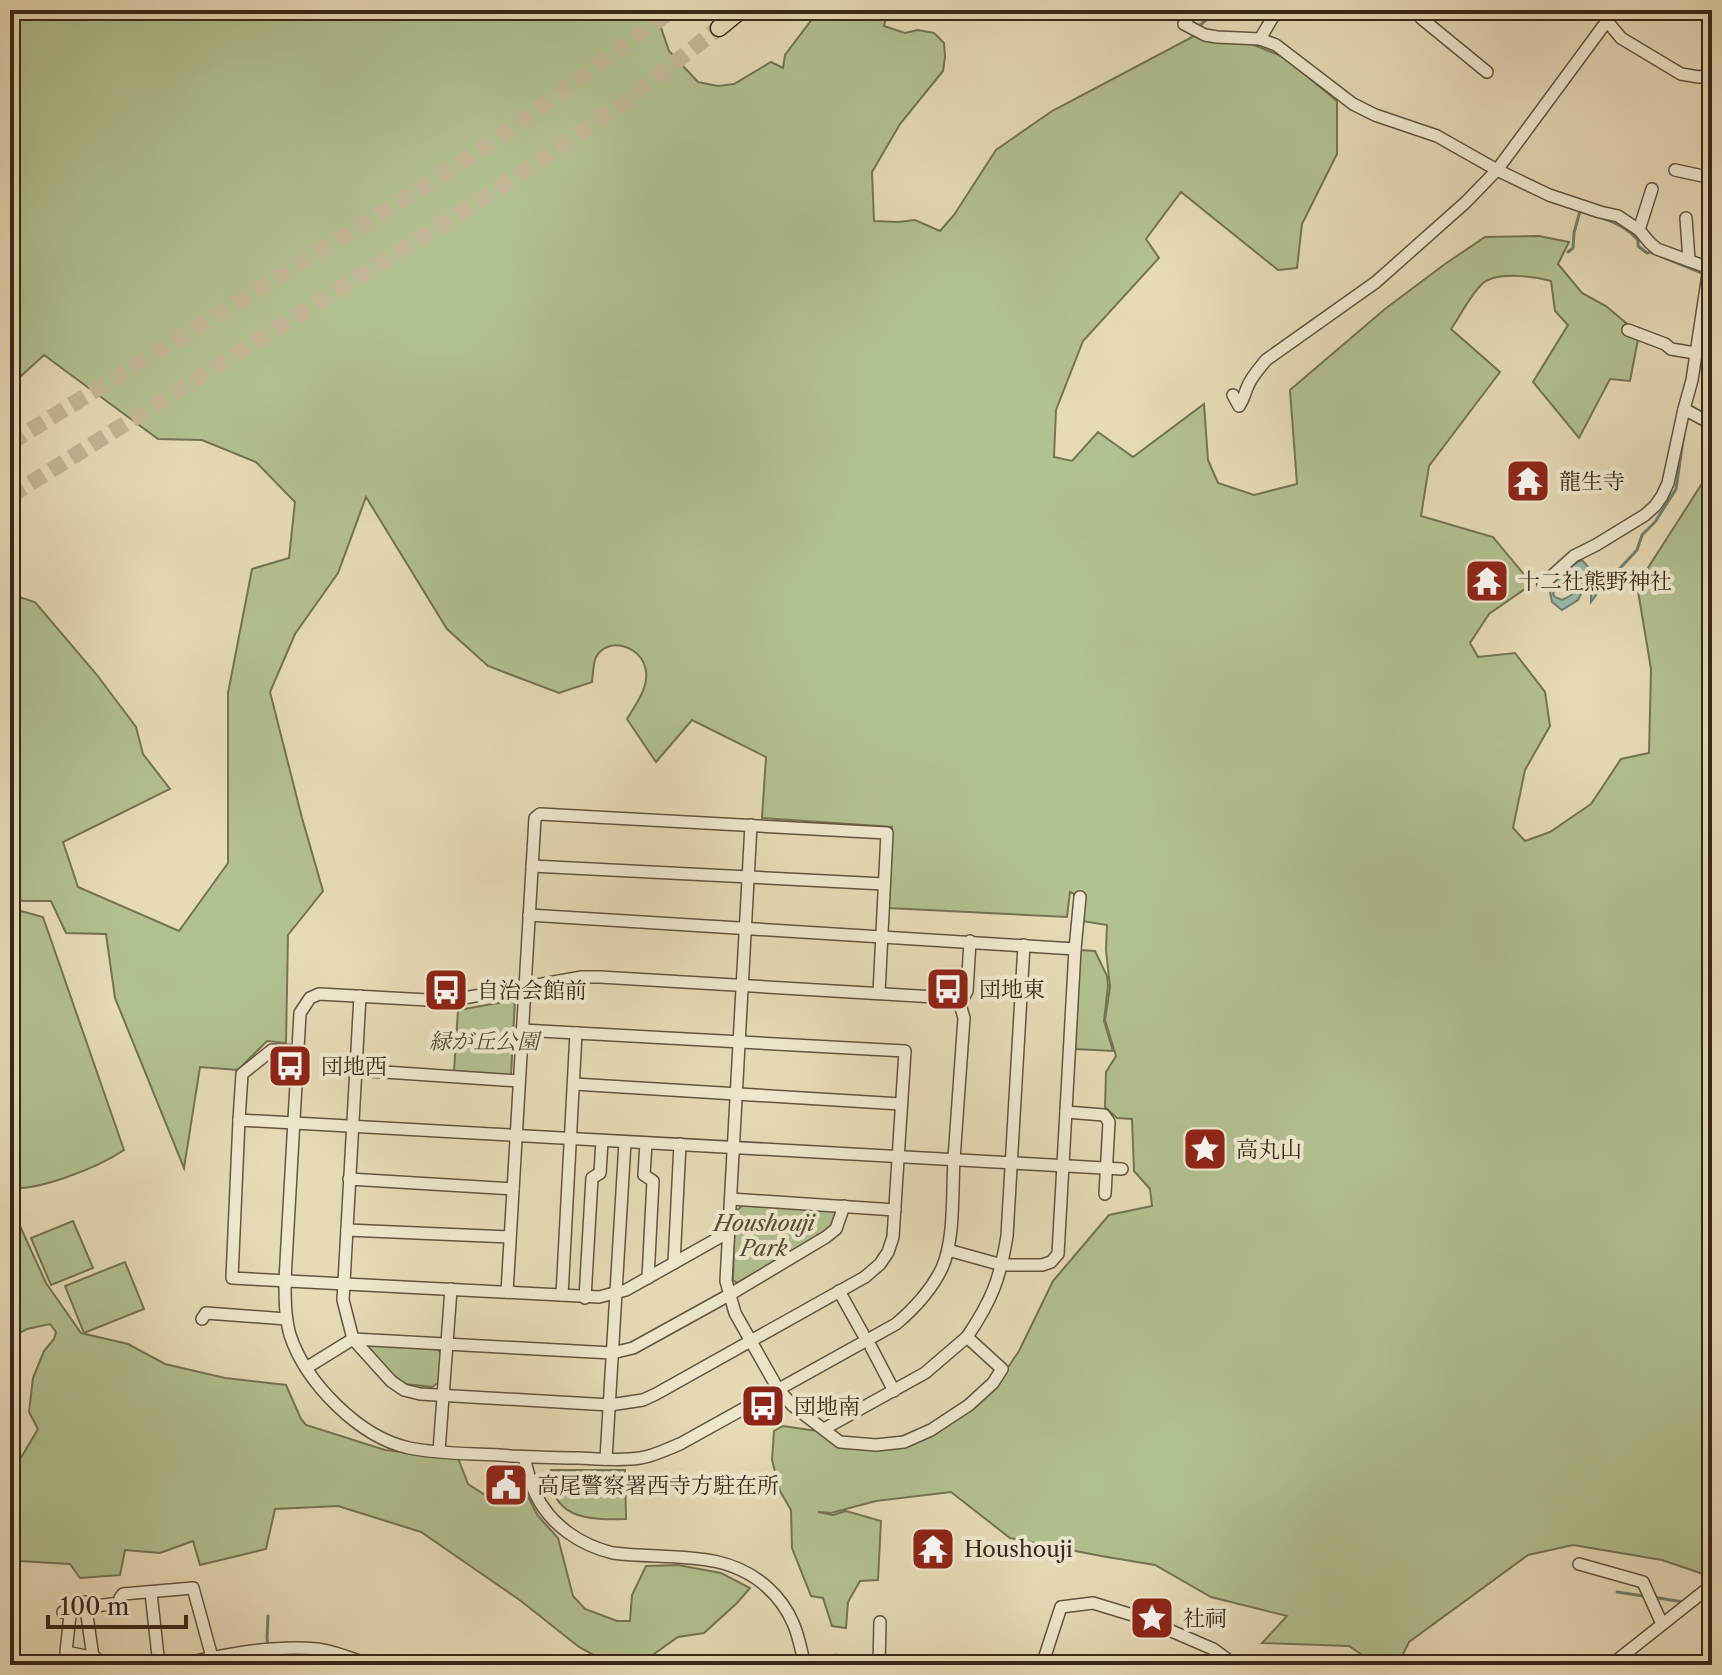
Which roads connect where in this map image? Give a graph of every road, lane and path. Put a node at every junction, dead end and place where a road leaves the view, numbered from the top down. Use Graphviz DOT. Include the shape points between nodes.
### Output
graph roads {
  1 [pos="741,10"];
  2 [pos="1193,10"];
  3 [pos="1277,10"];
  4 [pos="1609,16"];
  5 [pos="1421,18"];
  6 [pos="719,28"];
  7 [pos="1260,39"];
  8 [pos="1487,72"];
  9 [pos="1712,75"];
  10 [pos="1497,170"];
  11 [pos="1675,170"];
  12 [pos="1712,178"];
  13 [pos="1652,189"];
  14 [pos="1686,218"];
  15 [pos="1639,230"];
  16 [pos="1689,260"];
  17 [pos="1709,272"];
  18 [pos="1628,330"];
  19 [pos="1695,353"];
  20 [pos="1233,395"];
  21 [pos="1684,409"];
  22 [pos="1712,424"];
  23 [pos="1543,584"];
  24 [pos="751,825"];
  25 [pos="532,866"];
  26 [pos="748,877"];
  27 [pos="884,884"];
  28 [pos="1080,897"];
  29 [pos="529,915"];
  30 [pos="745,929"];
  31 [pos="882,937"];
  32 [pos="970,941"];
  33 [pos="1024,945"];
  34 [pos="1075,949"];
  35 [pos="742,986"];
  36 [pos="525,988"];
  37 [pos="879,993"];
  38 [pos="360,996"];
  39 [pos="960,1004"];
  40 [pos="522,1030"];
  41 [pos="576,1033"];
  42 [pos="739,1042"];
  43 [pos="298,1051"];
  44 [pos="355,1070"];
  45 [pos="519,1081"];
  46 [pos="574,1084"];
  47 [pos="736,1094"];
  48 [pos="901,1104"];
  49 [pos="1066,1112"];
  50 [pos="239,1120"];
  51 [pos="295,1122"];
  52 [pos="352,1126"];
  53 [pos="516,1135"];
  54 [pos="571,1138"];
  55 [pos="602,1141"];
  56 [pos="625,1142"];
  57 [pos="646,1143"];
  58 [pos="680,1144"];
  59 [pos="733,1147"];
  60 [pos="899,1157"];
  61 [pos="954,1159"];
  62 [pos="1011,1163"];
  63 [pos="1063,1166"];
  64 [pos="1107,1168"];
  65 [pos="1122,1169"];
  66 [pos="349,1179"];
  67 [pos="513,1189"];
  68 [pos="1105,1194"];
  69 [pos="731,1199"];
  70 [pos="844,1206"];
  71 [pos="895,1210"];
  72 [pos="347,1230"];
  73 [pos="729,1232"];
  74 [pos="510,1237"];
  75 [pos="948,1250"];
  76 [pos="674,1263"];
  77 [pos="1002,1265"];
  78 [pos="648,1278"];
  79 [pos="285,1280"];
  80 [pos="343,1284"];
  81 [pos="451,1289"];
  82 [pos="839,1291"];
  83 [pos="507,1292"];
  84 [pos="616,1294"];
  85 [pos="562,1295"];
  86 [pos="729,1295"];
  87 [pos="585,1298"];
  88 [pos="202,1319"];
  89 [pos="286,1319"];
  90 [pos="863,1334"];
  91 [pos="967,1337"];
  92 [pos="353,1339"];
  93 [pos="750,1341"];
  94 [pos="447,1343"];
  95 [pos="871,1347"];
  96 [pos="612,1353"];
  97 [pos="306,1368"];
  98 [pos="778,1389"];
  99 [pos="894,1391"];
  100 [pos="443,1396"];
  101 [pos="610,1405"];
  102 [pos="824,1429"];
  103 [pos="439,1451"];
  104 [pos="524,1457"];
  105 [pos="606,1459"];
  106 [pos="1579,1564"];
  107 [pos="1712,1585"];
  108 [pos="151,1593"];
  109 [pos="63,1612"];
  110 [pos="880,1622"];
  111 [pos="1662,1624"];
  112 [pos="212,1657"];
  113 [pos="94,1661"];
  114 [pos="183,1664"];
  115 [pos="159,1665"];
  116 [pos="372,1665"];
  117 [pos="805,1665"];
  118 [pos="879,1665"];
  119 [pos="1042,1665"];
  120 [pos="1235,1665"];
  121 [pos="1611,1665"];
  1 -- 6 [label="highway"];
  2 -- 7 [label="street" via="1184,24 1205,35"];
  3 -- 7 [label="street"];
  4 -- 9 [label="street" via="1621,38 1681,74"];
  4 -- 10 [label="street"];
  5 -- 8 [label="street"];
  7 -- 10 [label="street" via="1276,45 1353,104 1437,136"];
  10 -- 15 [label="street" via="1549,195 1618,216"];
  10 -- 20 [label="street" via="1376,282 1266,360 1239,406"];
  11 -- 12 [label="street"];
  13 -- 15 [label="street"];
  14 -- 16 [label="street"];
  15 -- 16 [label="street" via="1657,249"];
  16 -- 17 [label="street"];
  17 -- 19 [label="street"];
  18 -- 19 [label="street" via="1671,349"];
  19 -- 21 [label="street"];
  21 -- 22 [label="street"];
  21 -- 23 [label="street" via="1668,483 1655,506 1574,556"];
  24 -- 25 [label="street" via="540,814 535,818"];
  24 -- 26 [label="street"];
  24 -- 27 [label="street" via="887,833"];
  25 -- 26 [label="street"];
  25 -- 29 [label="street"];
  26 -- 27 [label="street"];
  26 -- 30 [label="street"];
  27 -- 31 [label="street"];
  28 -- 34 [label="street"];
  29 -- 30 [label="street"];
  29 -- 36 [label="street"];
  30 -- 31 [label="street"];
  30 -- 35 [label="street"];
  31 -- 32 [label="street"];
  31 -- 37 [label="street"];
  32 -- 33 [label="street"];
  32 -- 39 [label="street" via="967,991"];
  33 -- 34 [label="street"];
  33 -- 62 [label="street"];
  34 -- 49 [label="street"];
  35 -- 36 [label="street" via="600,977"];
  35 -- 37 [label="street"];
  35 -- 42 [label="street"];
  36 -- 38 [label="street" via="458,999"];
  36 -- 40 [label="street"];
  37 -- 39 [label="street" via="952,998"];
  38 -- 43 [label="street" via="310,998 300,1013"];
  38 -- 44 [label="street"];
  39 -- 61 [label="street" via="964,1018"];
  40 -- 41 [label="street"];
  40 -- 45 [label="street"];
  41 -- 42 [label="street"];
  41 -- 46 [label="street"];
  42 -- 47 [label="street"];
  42 -- 48 [label="street" via="905,1051"];
  43 -- 50 [label="street" via="272,1050 242,1074"];
  43 -- 51 [label="street"];
  44 -- 45 [label="street"];
  44 -- 52 [label="street"];
  45 -- 53 [label="street"];
  46 -- 47 [label="street"];
  46 -- 54 [label="street"];
  47 -- 48 [label="street"];
  47 -- 59 [label="street"];
  48 -- 60 [label="street"];
  49 -- 63 [label="street"];
  49 -- 64 [label="street" via="1104,1115 1109,1122"];
  50 -- 51 [label="street"];
  50 -- 79 [label="street" via="232,1278"];
  51 -- 52 [label="street"];
  51 -- 79 [label="street"];
  52 -- 53 [label="street"];
  52 -- 66 [label="street"];
  53 -- 54 [label="street"];
  53 -- 67 [label="street"];
  54 -- 55 [label="street"];
  54 -- 85 [label="street"];
  55 -- 56 [label="street"];
  55 -- 87 [label="street" via="600,1173 592,1178"];
  56 -- 57 [label="street"];
  56 -- 84 [label="street"];
  57 -- 58 [label="street"];
  57 -- 78 [label="street" via="644,1175 653,1181"];
  58 -- 59 [label="street"];
  58 -- 76 [label="street"];
  59 -- 60 [label="street"];
  59 -- 69 [label="street"];
  60 -- 61 [label="street"];
  60 -- 71 [label="street"];
  61 -- 62 [label="street"];
  61 -- 75 [label="street"];
  62 -- 63 [label="street"];
  62 -- 77 [label="street"];
  63 -- 64 [label="street"];
  63 -- 77 [label="street" via="1058,1254 1042,1265"];
  64 -- 65 [label="street"];
  64 -- 68 [label="street"];
  66 -- 67 [label="street"];
  66 -- 72 [label="street"];
  67 -- 74 [label="street"];
  69 -- 70 [label="street"];
  69 -- 73 [label="street"];
  70 -- 71 [label="street"];
  70 -- 86 [label="street" via="836,1229 826,1237"];
  71 -- 82 [label="street" via="893,1237 880,1264"];
  72 -- 74 [label="street"];
  72 -- 80 [label="street"];
  73 -- 76 [label="street"];
  73 -- 86 [label="street"];
  74 -- 83 [label="street"];
  75 -- 77 [label="street"];
  75 -- 98 [label="street" via="931,1288 896,1324"];
  76 -- 78 [label="street"];
  77 -- 91 [label="street" via="993,1294"];
  78 -- 84 [label="street"];
  79 -- 80 [label="street"];
  79 -- 89 [label="street"];
  80 -- 81 [label="street"];
  80 -- 92 [label="street"];
  81 -- 83 [label="street"];
  81 -- 94 [label="street"];
  82 -- 90 [label="street"];
  82 -- 93 [label="street"];
  83 -- 85 [label="street"];
  84 -- 87 [label="street"];
  84 -- 96 [label="street"];
  85 -- 87 [label="street"];
  86 -- 93 [label="street"];
  86 -- 96 [label="street" via="633,1348"];
  88 -- 89 [label="street" via="206,1313"];
  89 -- 97 [label="street"];
  91 -- 99 [label="street"];
  91 -- 102 [label="street" via="1002,1369 993,1383 949,1419 904,1442 876,1445 840,1442"];
  92 -- 94 [label="street"];
  92 -- 97 [label="street"];
  92 -- 100 [label="street" via="404,1390"];
  93 -- 98 [label="street"];
  93 -- 101 [label="street" via="643,1400"];
  94 -- 96 [label="street"];
  94 -- 100 [label="street"];
  95 -- 99 [label="street"];
  96 -- 101 [label="street"];
  97 -- 103 [label="street" via="370,1433 411,1449"];
  98 -- 102 [label="street"];
  98 -- 105 [label="street" via="680,1444 642,1458"];
  99 -- 102 [label="street"];
  100 -- 101 [label="street"];
  100 -- 103 [label="street"];
  101 -- 105 [label="street"];
  103 -- 104 [label="street"];
  104 -- 105 [label="street"];
  104 -- 117 [label="street" via="546,1511 582,1541 613,1553 722,1562 759,1580 785,1607"];
  106 -- 111 [label="street" via="1643,1582"];
  107 -- 111 [label="street"];
  108 -- 112 [label="street" via="194,1588"];
  108 -- 113 [label="street" via="123,1594 120,1603 85,1604"];
  108 -- 115 [label="street"];
  109 -- 113 [label="street" via="70,1615 66,1652"];
  110 -- 118 [label="street"];
  111 -- 121 [label="street"];
  112 -- 114 [label="street"];
  112 -- 116 [label="street" via="319,1649"];
  119 -- 120 [label="street" via="1061,1607 1093,1603 1172,1630"];
}
